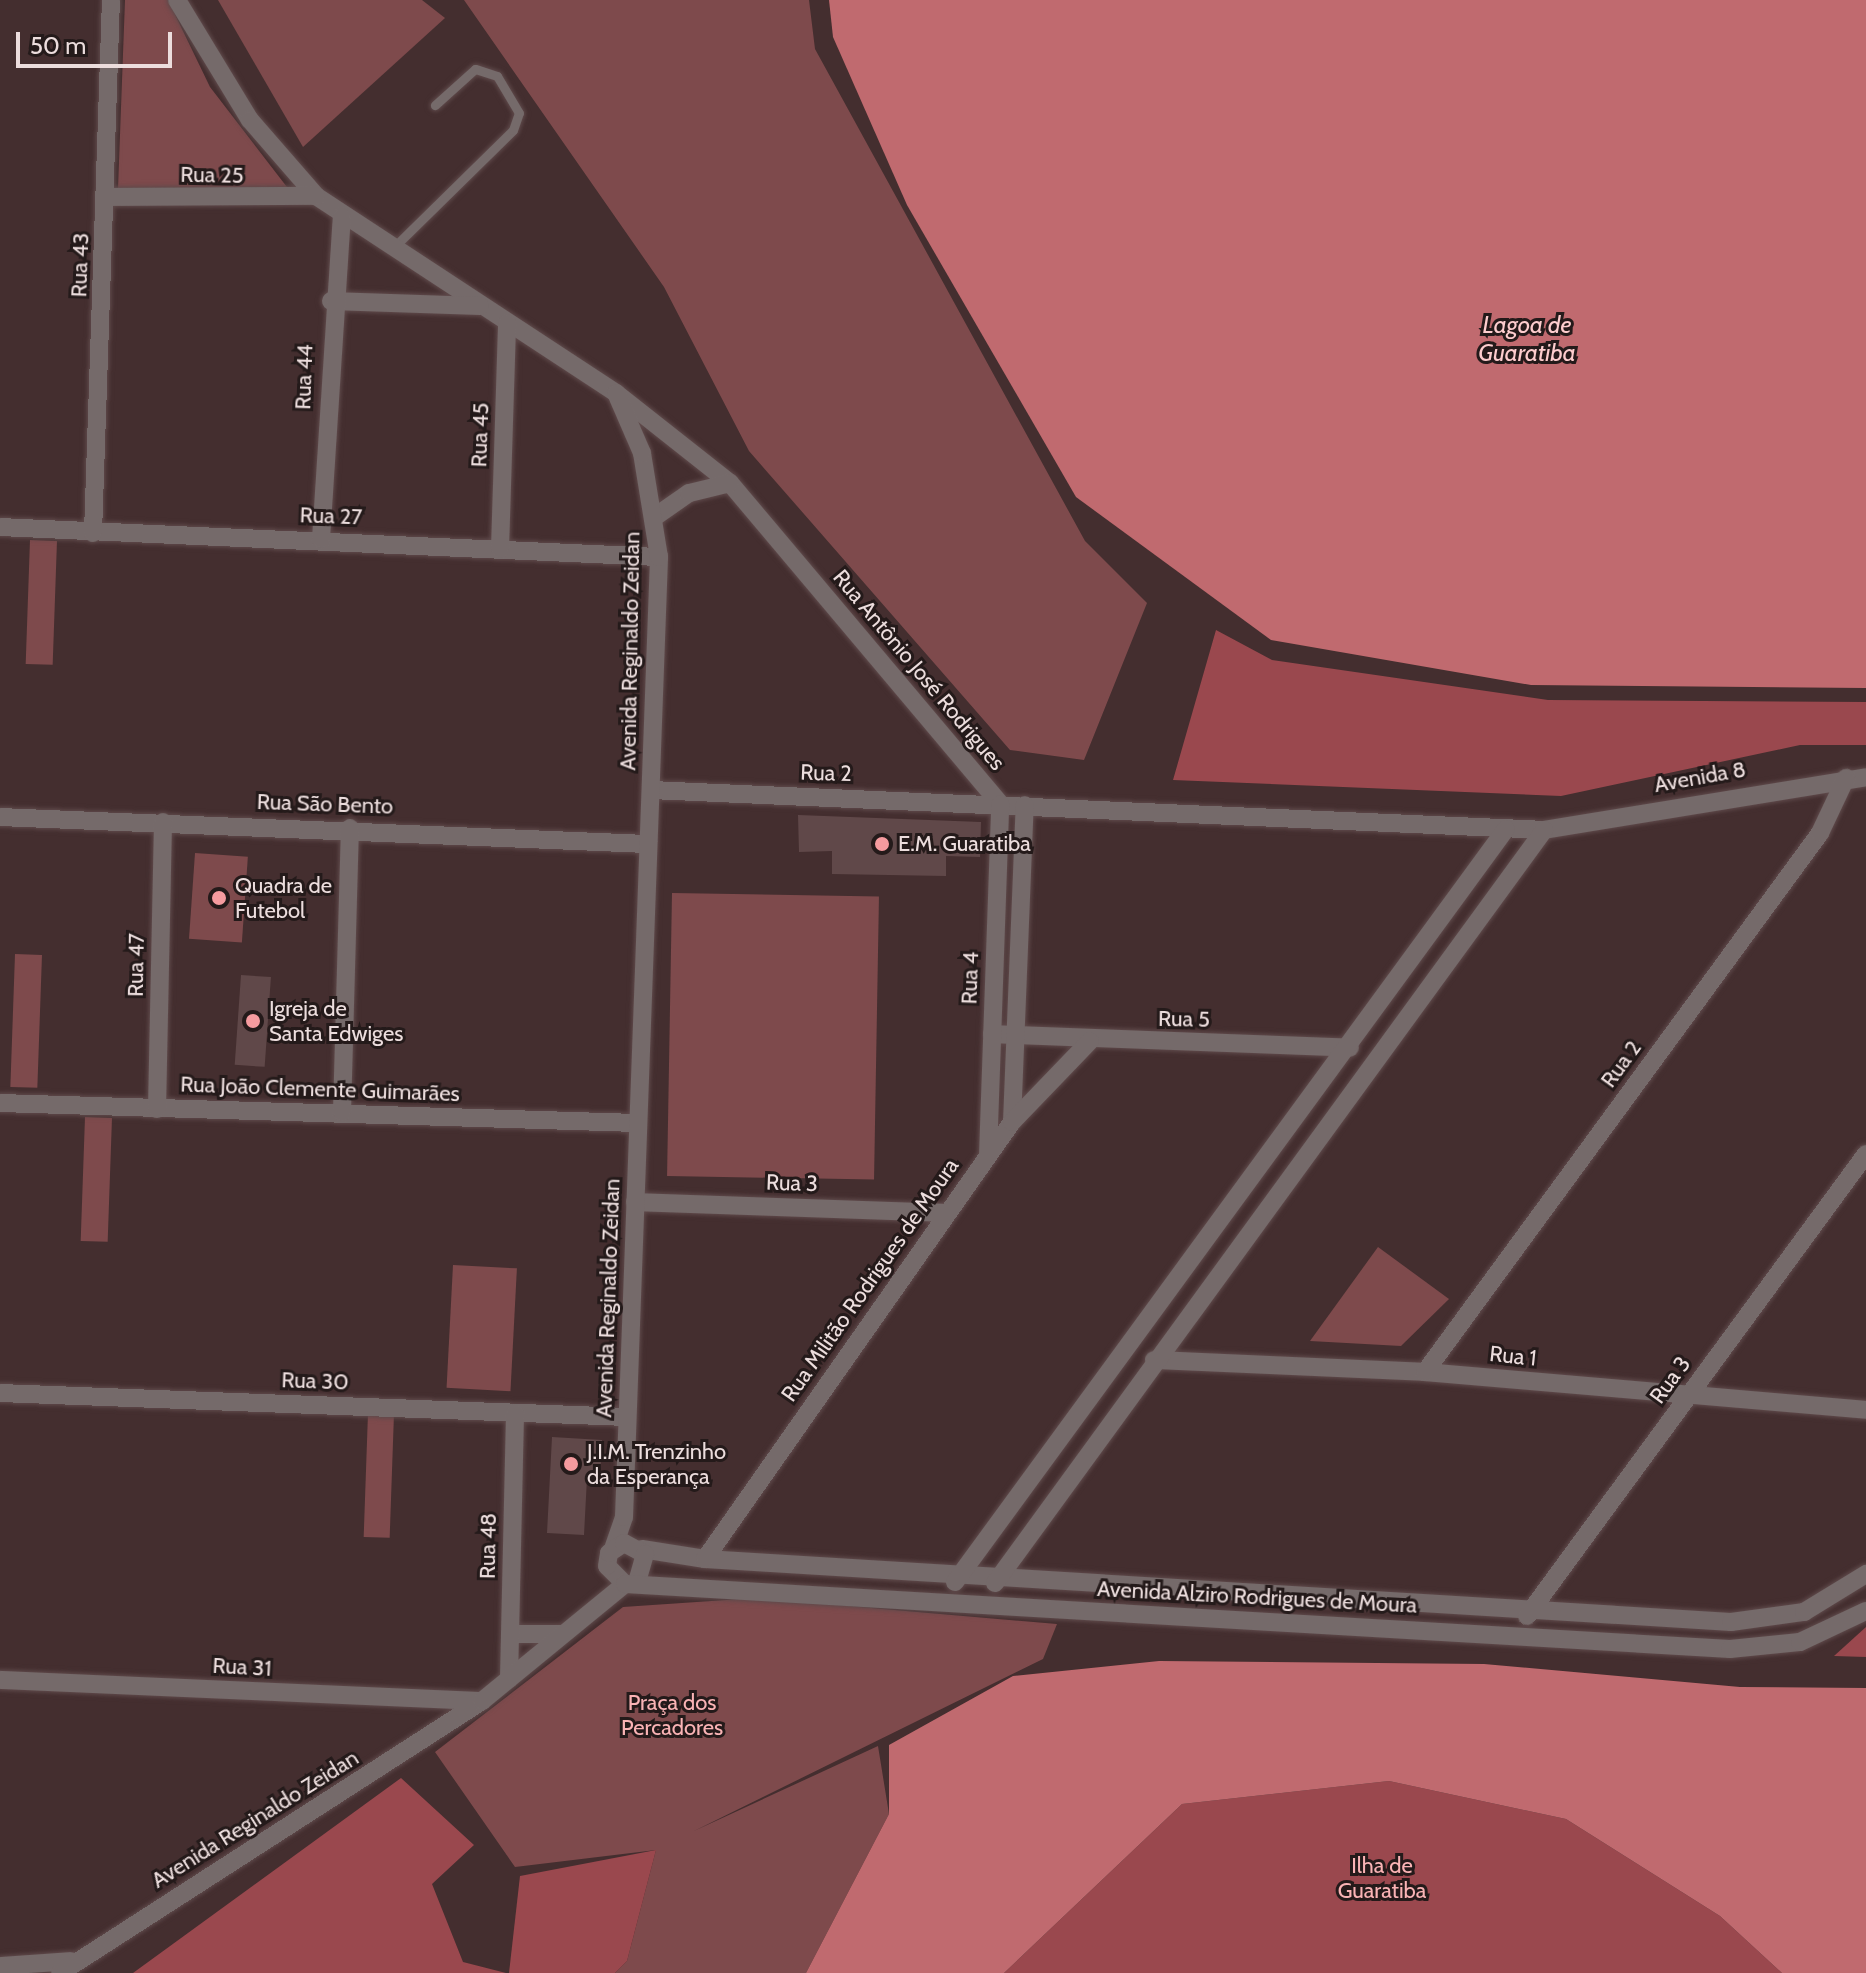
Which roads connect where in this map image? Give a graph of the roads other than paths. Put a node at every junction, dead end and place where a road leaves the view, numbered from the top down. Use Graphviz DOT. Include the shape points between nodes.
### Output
graph roads {
  1 [pos="111,0"];
  2 [pos="177,0"];
  3 [pos="435,105"];
  4 [pos="316,196"];
  5 [pos="106,197"];
  6 [pos="342,217"];
  7 [pos="393,248"];
  8 [pos="331,301"];
  9 [pos="482,306"];
  10 [pos="507,323"];
  11 [pos="616,393"];
  12 [pos="730,483"];
  13 [pos="656,516"];
  14 [pos="0,527"];
  15 [pos="93,533"];
  16 [pos="321,539"];
  17 [pos="500,549"];
  18 [pos="659,557"];
  19 [pos="1866,777"];
  20 [pos="1846,778"];
  21 [pos="651,790"];
  22 [pos="1000,804"];
  23 [pos="1025,805"];
  24 [pos="0,817"];
  25 [pos="163,822"];
  26 [pos="350,828"];
  27 [pos="1506,829"];
  28 [pos="1544,830"];
  29 [pos="648,844"];
  30 [pos="992,1034"];
  31 [pos="1017,1036"];
  32 [pos="1090,1041"];
  33 [pos="1350,1048"];
  34 [pos="0,1103"];
  35 [pos="157,1109"];
  36 [pos="342,1112"];
  37 [pos="1012,1122"];
  38 [pos="638,1123"];
  39 [pos="1866,1154"];
  40 [pos="988,1155"];
  41 [pos="635,1202"];
  42 [pos="947,1213"];
  43 [pos="1154,1360"];
  44 [pos="1425,1372"];
  45 [pos="0,1393"];
  46 [pos="1687,1398"];
  47 [pos="1866,1410"];
  48 [pos="515,1413"];
  49 [pos="627,1417"];
  50 [pos="624,1517"];
  51 [pos="639,1547"];
  52 [pos="610,1558"];
  53 [pos="705,1559"];
  54 [pos="726,1560"];
  55 [pos="1866,1574"];
  56 [pos="960,1576"];
  57 [pos="998,1577"];
  58 [pos="1054,1581"];
  59 [pos="631,1583"];
  60 [pos="724,1587"];
  61 [pos="943,1599"];
  62 [pos="983,1603"];
  63 [pos="1044,1608"];
  64 [pos="1531,1610"];
  65 [pos="1866,1611"];
  66 [pos="584,1612"];
  67 [pos="510,1634"];
  68 [pos="561,1634"];
  69 [pos="1513,1636"];
  70 [pos="509,1679"];
  71 [pos="0,1680"];
  72 [pos="482,1701"];
  73 [pos="0,1966"];
  74 [pos="66,1967"];
  1 -- 5 [label="street, Rua 43"];
  2 -- 4 [label="street" via="250,120"];
  3 -- 7 [label="lane" via="475,69 497,76 519,113 513,130"];
  4 -- 5 [label="street, Rua 25"];
  4 -- 6 [label="street"];
  5 -- 15 [label="street, Rua 43"];
  6 -- 7 [label="street"];
  6 -- 8 [label="street, Rua 44"];
  7 -- 9 [label="street"];
  8 -- 9 [label="street"];
  8 -- 16 [label="street, Rua 44"];
  9 -- 10 [label="street"];
  10 -- 11 [label="street"];
  10 -- 17 [label="street, Rua 45"];
  11 -- 12 [label="street, Rua Antônio José Rodrigues"];
  11 -- 13 [label="street, Avenida Reginaldo Zeidan" via="642,453"];
  12 -- 13 [label="street" via="689,493"];
  12 -- 22 [label="street, Rua Antônio José Rodrigues"];
  13 -- 18 [label="street, Avenida Reginaldo Zeidan"];
  14 -- 15 [label="street, Rua 27"];
  15 -- 16 [label="street, Rua 27"];
  16 -- 17 [label="street, Rua 27"];
  17 -- 18 [label="street, Rua 27"];
  18 -- 21 [label="street, Avenida Reginaldo Zeidan"];
  19 -- 20 [label="street, Avenida 8"];
  20 -- 28 [label="street, Avenida 8"];
  20 -- 44 [label="street, Rua 2" via="1820,833"];
  21 -- 22 [label="street, Rua 2"];
  21 -- 29 [label="street, Avenida Reginaldo Zeidan"];
  22 -- 23 [label="street, Rua Antônio José Rodrigues"];
  22 -- 30 [label="street, Rua 4"];
  23 -- 27 [label="street, Rua Antônio José Rodrigues"];
  23 -- 31 [label="street"];
  24 -- 25 [label="street, Rua São Bento"];
  25 -- 26 [label="street, Rua São Bento"];
  25 -- 35 [label="street, Rua 47"];
  26 -- 29 [label="street, Rua São Bento"];
  26 -- 36 [label="street"];
  27 -- 28 [label="street, Rua Antônio José Rodrigues"];
  27 -- 33 [label="street"];
  28 -- 43 [label="street"];
  29 -- 38 [label="street, Avenida Reginaldo Zeidan"];
  30 -- 31 [label="street, Rua 5"];
  30 -- 40 [label="street, Rua 4"];
  31 -- 32 [label="street, Rua 5"];
  31 -- 37 [label="street"];
  32 -- 33 [label="street, Rua 5"];
  32 -- 37 [label="street, Rua Militão Rodrigues de Moura"];
  33 -- 56 [label="street"];
  34 -- 35 [label="street, Rua João Clemente Guimarães"];
  35 -- 36 [label="street, Rua João Clemente Guimarães"];
  36 -- 38 [label="street, Rua João Clemente Guimarães"];
  37 -- 40 [label="street, Rua Militão Rodrigues de Moura"];
  38 -- 41 [label="street, Avenida Reginaldo Zeidan"];
  39 -- 46 [label="street, Rua 3"];
  40 -- 42 [label="street, Rua Militão Rodrigues de Moura"];
  41 -- 42 [label="street, Rua 3"];
  41 -- 49 [label="street, Avenida Reginaldo Zeidan"];
  42 -- 53 [label="street, Rua Militão Rodrigues de Moura"];
  43 -- 44 [label="street, Rua 1"];
  43 -- 57 [label="street"];
  44 -- 46 [label="street, Rua 1"];
  45 -- 48 [label="street, Rua 30"];
  46 -- 47 [label="street, Rua 1"];
  46 -- 64 [label="street, Rua 3"];
  48 -- 49 [label="street, Rua 30"];
  48 -- 67 [label="street, Rua 48"];
  49 -- 50 [label="street, Avenida Reginaldo Zeidan"];
  50 -- 51 [label="street, Avenida Reginaldo Zeidan"];
  50 -- 52 [label="street, Avenida Reginaldo Zeidan"];
  51 -- 52 [label="street"];
  51 -- 53 [label="street, Avenida Alziro Rodrigues de Moura"];
  51 -- 59 [label="street" via="647,1567"];
  52 -- 59 [label="street"];
  52 -- 66 [label="street, Avenida Reginaldo Zeidan"];
  53 -- 54 [label="street, Avenida Alziro Rodrigues de Moura"];
  54 -- 56 [label="street, Avenida Alziro Rodrigues de Moura"];
  54 -- 60 [label="street"];
  55 -- 64 [label="street, Avenida Alziro Rodrigues de Moura" via="1824,1604 1761,1621"];
  56 -- 57 [label="street, Avenida Alziro Rodrigues de Moura"];
  56 -- 61 [label="street"];
  57 -- 58 [label="street, Avenida Alziro Rodrigues de Moura"];
  57 -- 62 [label="street"];
  58 -- 63 [label="street"];
  58 -- 64 [label="street, Avenida Alziro Rodrigues de Moura"];
  59 -- 60 [label="street, Avenida Alziro Rodrigues de Moura"];
  59 -- 66 [label="street, Avenida Reginaldo Zeidan"];
  60 -- 61 [label="street, Avenida Alziro Rodrigues de Moura"];
  61 -- 62 [label="street, Avenida Alziro Rodrigues de Moura"];
  62 -- 63 [label="street, Avenida Alziro Rodrigues de Moura"];
  63 -- 69 [label="street, Avenida Alziro Rodrigues de Moura"];
  64 -- 69 [label="street, Rua 3"];
  65 -- 69 [label="street, Avenida Alziro Rodrigues de Moura" via="1838,1629 1768,1648"];
  66 -- 68 [label="street, Avenida Reginaldo Zeidan"];
  67 -- 68 [label="street"];
  67 -- 70 [label="street, Rua 48"];
  68 -- 70 [label="street, Avenida Reginaldo Zeidan"];
  70 -- 72 [label="street, Avenida Reginaldo Zeidan"];
  71 -- 72 [label="street, Rua 31"];
  72 -- 74 [label="street, Avenida Reginaldo Zeidan"];
  73 -- 74 [label="street"];
}
